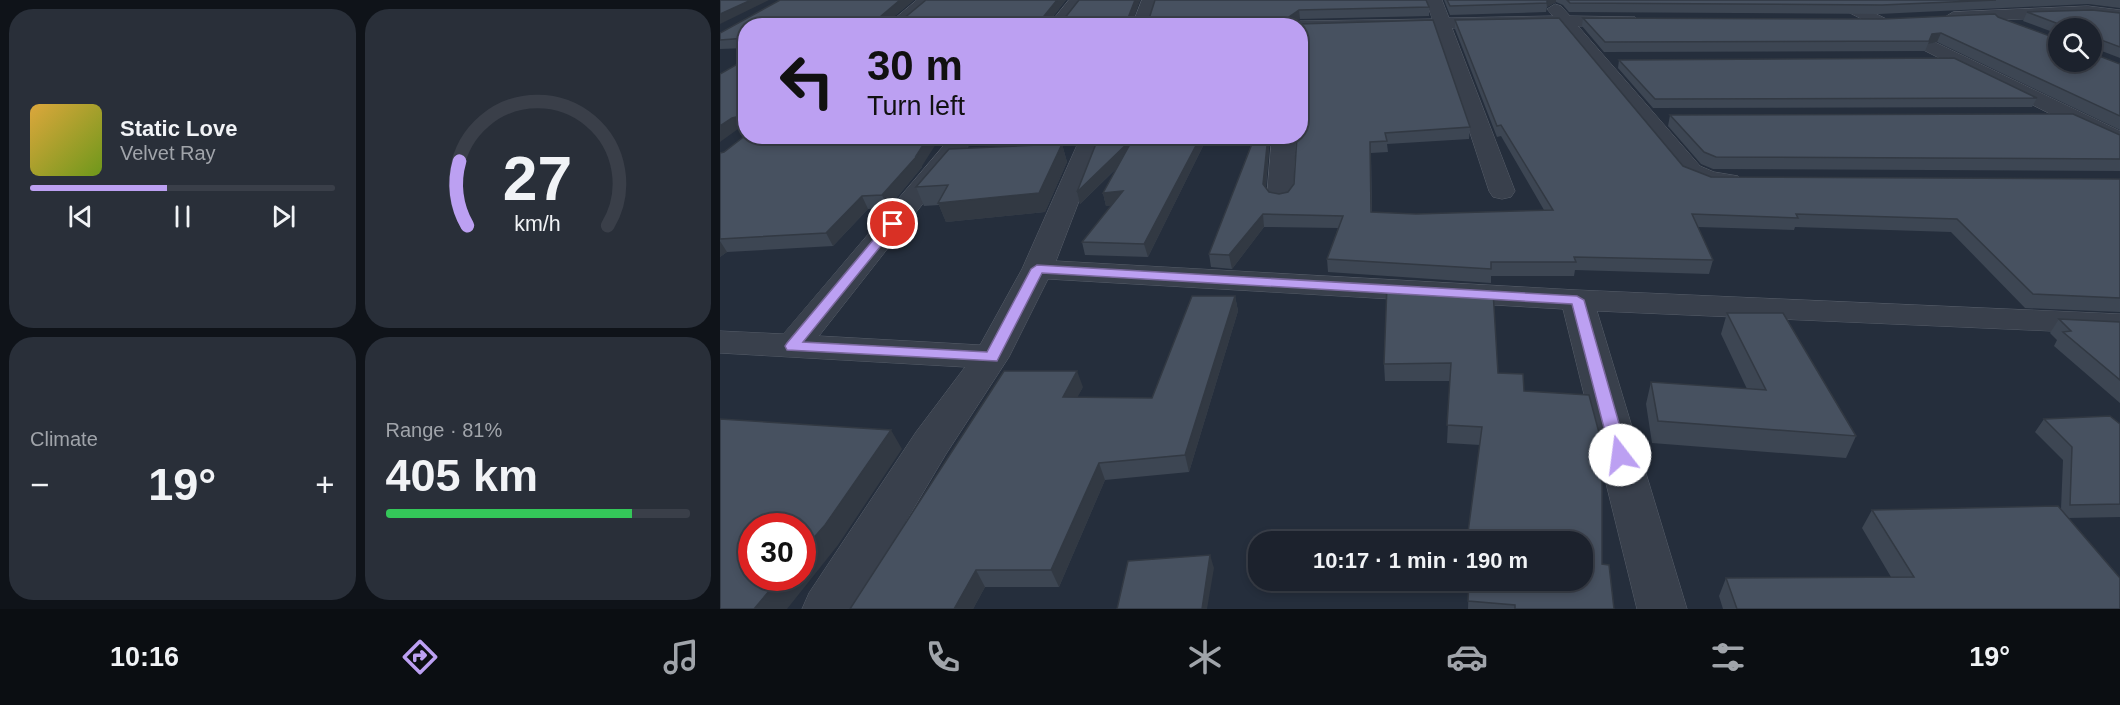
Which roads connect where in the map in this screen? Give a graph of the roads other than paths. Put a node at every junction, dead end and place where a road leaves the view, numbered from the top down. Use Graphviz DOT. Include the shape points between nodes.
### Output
graph roads {
  1 [pos="927,0"];
  2 [pos="1077,0"];
  3 [pos="1150,0"];
  4 [pos="1434,0"];
  5 [pos="1549,0"];
  6 [pos="1835,0"];
  7 [pos="1949,0"];
  8 [pos="2120,5"];
  9 [pos="2086,6"];
  10 [pos="1294,9"];
  11 [pos="2120,15"];
  12 [pos="1988,16"];
  13 [pos="904,18"];
  14 [pos="1062,18"];
  15 [pos="1143,18"];
  16 [pos="1292,18"];
  17 [pos="1934,18"];
  18 [pos="1563,19"];
  19 [pos="1911,19"];
  20 [pos="1640,20"];
  21 [pos="1843,20"];
  22 [pos="1879,21"];
  23 [pos="1443,24"];
  24 [pos="1308,26"];
  25 [pos="2028,31"];
  26 [pos="1908,58"];
  27 [pos="1955,58"];
  28 [pos="1600,60"];
  29 [pos="1626,60"];
  30 [pos="1646,117"];
  31 [pos="1670,117"];
  32 [pos="2026,117"];
  33 [pos="2074,117"];
  34 [pos="2120,140"];
  35 [pos="958,144"];
  36 [pos="1090,144"];
  37 [pos="1283,144"];
  38 [pos="1758,181"];
  39 [pos="1502,191"];
  40 [pos="1280,196"];
  41 [pos="1037,269"];
  42 [pos="1577,300"];
  43 [pos="2120,324"];
  44 [pos="720,342"];
  45 [pos="792,346"];
  46 [pos="991,357"];
  47 [pos="827,609"];
  48 [pos="1662,609"];
  1 -- 13 [label="street"];
  2 -- 14 [label="street"];
  3 -- 15 [label="street"];
  4 -- 23 [label="street"];
  5 -- 18 [label="street"];
  6 -- 22 [label="street"];
  7 -- 12 [label="street"];
  8 -- 9 [label="street"];
  9 -- 11 [label="street"];
  9 -- 12 [label="street"];
  10 -- 16 [label="street"];
  12 -- 17 [label="street"];
  12 -- 25 [label="street"];
  18 -- 20 [label="street"];
  18 -- 23 [label="street"];
  18 -- 28 [label="street"];
  19 -- 22 [label="street"];
  21 -- 22 [label="street"];
  22 -- 27 [label="street"];
  23 -- 24 [label="street"];
  23 -- 39 [label="street"];
  26 -- 27 [label="street"];
  27 -- 33 [label="street"];
  28 -- 29 [label="street"];
  28 -- 30 [label="street"];
  30 -- 31 [label="street"];
  30 -- 38 [label="street" via="1691,171 1709,179"];
  32 -- 33 [label="street"];
  33 -- 34 [label="street"];
  35 -- 45 [label="street"];
  36 -- 41 [label="street"];
  37 -- 40 [label="street"];
  41 -- 42 [label="street"];
  41 -- 46 [label="street"];
  42 -- 43 [label="street"];
  42 -- 48 [label="street"];
  44 -- 45 [label="street"];
  45 -- 46 [label="street"];
  46 -- 47 [label="street" via="931,443"];
}
